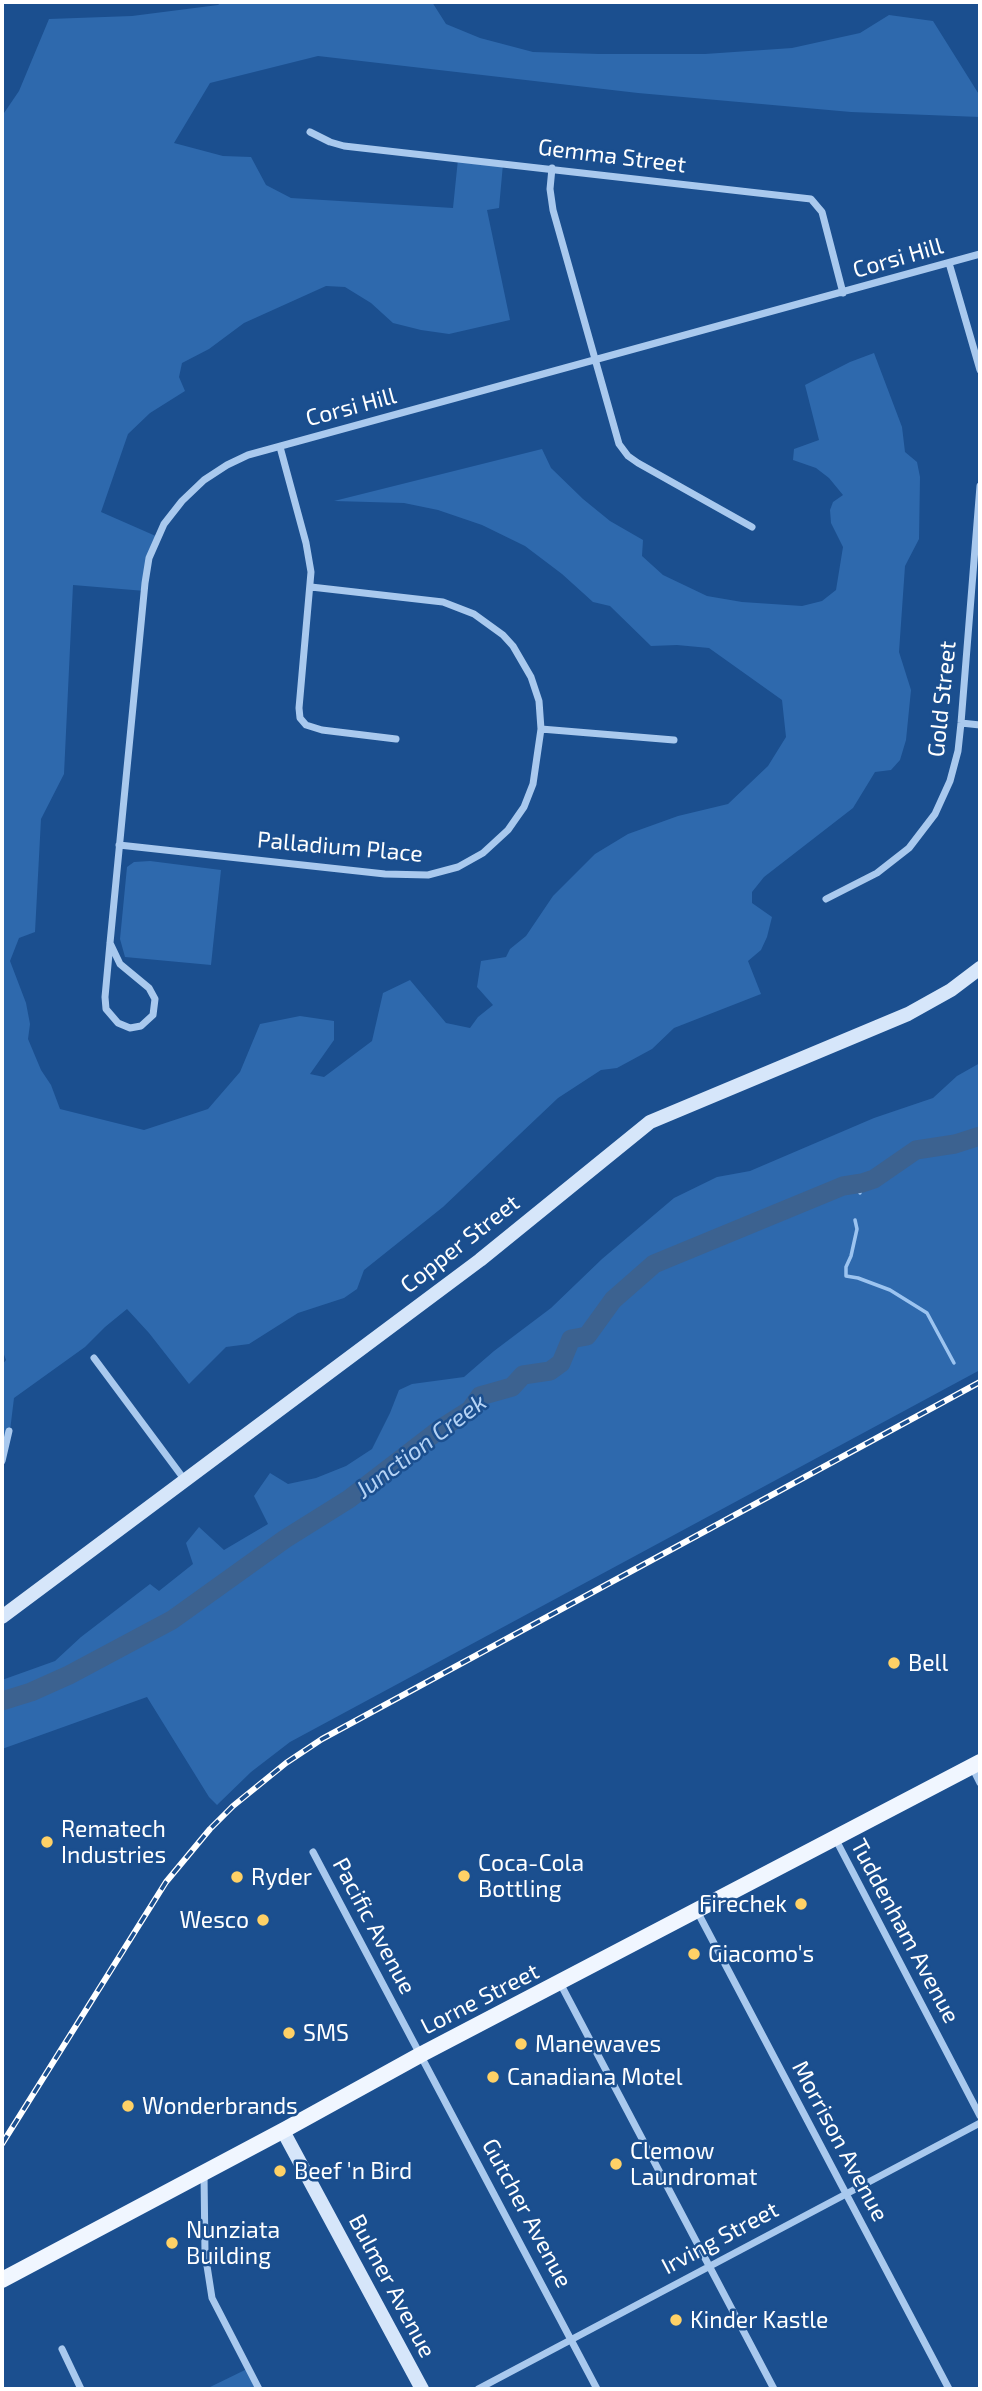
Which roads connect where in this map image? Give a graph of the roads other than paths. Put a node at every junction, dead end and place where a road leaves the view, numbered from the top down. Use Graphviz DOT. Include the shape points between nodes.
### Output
graph roads {
  1 [pos="310,132"];
  2 [pos="552,168"];
  3 [pos="980,254"];
  4 [pos="949,263"];
  5 [pos="844,293"];
  6 [pos="595,360"];
  7 [pos="980,370"];
  8 [pos="280,447"];
  9 [pos="980,486"];
  10 [pos="752,527"];
  11 [pos="311,587"];
  12 [pos="961,723"];
  13 [pos="980,725"];
  14 [pos="541,729"];
  15 [pos="397,739"];
  16 [pos="674,740"];
  17 [pos="119,845"];
  18 [pos="826,899"];
  19 [pos="110,943"];
  20 [pos="980,968"];
  21 [pos="94,1358"];
  22 [pos="9,1431"];
  23 [pos="2,1461"];
  24 [pos="184,1479"];
  25 [pos="2,1617"];
  26 [pos="976,1764"];
  27 [pos="980,1783"];
  28 [pos="835,1838"];
  29 [pos="313,1852"];
  30 [pos="696,1910"];
  31 [pos="560,1983"];
  32 [pos="420,2056"];
  33 [pos="980,2116"];
  34 [pos="980,2123"];
  35 [pos="283,2131"];
  36 [pos="204,2173"];
  37 [pos="846,2193"];
  38 [pos="708,2266"];
  39 [pos="2,2280"];
  40 [pos="572,2339"];
  41 [pos="62,2349"];
  42 [pos="81,2389"];
  43 [pos="259,2389"];
  44 [pos="422,2389"];
  45 [pos="478,2389"];
  46 [pos="597,2389"];
  47 [pos="774,2389"];
  48 [pos="949,2389"];
  1 -- 2 [label="street, Gemma Street" via="344,146"];
  2 -- 5 [label="street, Gemma Street" via="811,199 822,212"];
  2 -- 6 [label="street" via="553,210"];
  3 -- 4 [label="street, Corsi Hill"];
  4 -- 5 [label="street, Corsi Hill"];
  4 -- 7 [label="street"];
  5 -- 6 [label="street, Corsi Hill"];
  6 -- 8 [label="street, Corsi Hill"];
  6 -- 10 [label="street" via="622,450"];
  8 -- 11 [label="street" via="306,542"];
  8 -- 17 [label="street, Corsi Hill" via="248,455 210,476 174,511 153,546 145,583"];
  9 -- 12 [label="street, Gold Street"];
  11 -- 14 [label="street, Palladium Place" via="443,602 474,614 503,635 521,657 535,689"];
  11 -- 15 [label="street" via="300,718 321,730"];
  12 -- 13 [label="street"];
  12 -- 18 [label="street, Gold Street" via="950,780 919,836 888,866"];
  14 -- 16 [label="street"];
  14 -- 17 [label="street, Palladium Place" via="533,783 524,807 483,853 458,867 428,875 385,873"];
  17 -- 19 [label="street, Corsi Hill"];
  19 -- 19 [label="street, Corsi Hill" via="120,964 149,988 155,999 153,1015 141,1026 124,1027 106,1009"];
  20 -- 24 [label="street, Copper Street" via="908,1014 650,1122 480,1260"];
  21 -- 24 [label="street"];
  22 -- 23 [label="street"];
  24 -- 25 [label="street, Copper Street"];
  26 -- 27 [label="street"];
  26 -- 28 [label="main road, Lorne Street"];
  28 -- 30 [label="main road, Lorne Street"];
  28 -- 33 [label="street, Tuddenham Avenue"];
  29 -- 32 [label="street, Pacific Avenue"];
  30 -- 31 [label="main road, Lorne Street"];
  30 -- 37 [label="street, Morrison Avenue"];
  31 -- 32 [label="main road, Lorne Street"];
  31 -- 38 [label="street"];
  32 -- 35 [label="main road, Lorne Street"];
  32 -- 40 [label="street, Gutcher Avenue"];
  34 -- 37 [label="street, Irving Street"];
  35 -- 36 [label="main road, Lorne Street"];
  35 -- 44 [label="street, Bulmer Avenue"];
  36 -- 39 [label="main road, Lorne Street"];
  36 -- 43 [label="street" via="205,2253 212,2298"];
  37 -- 38 [label="street, Irving Street"];
  37 -- 48 [label="street, Morrison Avenue"];
  38 -- 40 [label="street, Irving Street"];
  38 -- 47 [label="street"];
  40 -- 45 [label="street, Irving Street"];
  40 -- 46 [label="street, Gutcher Avenue"];
  41 -- 42 [label="street"];
}
